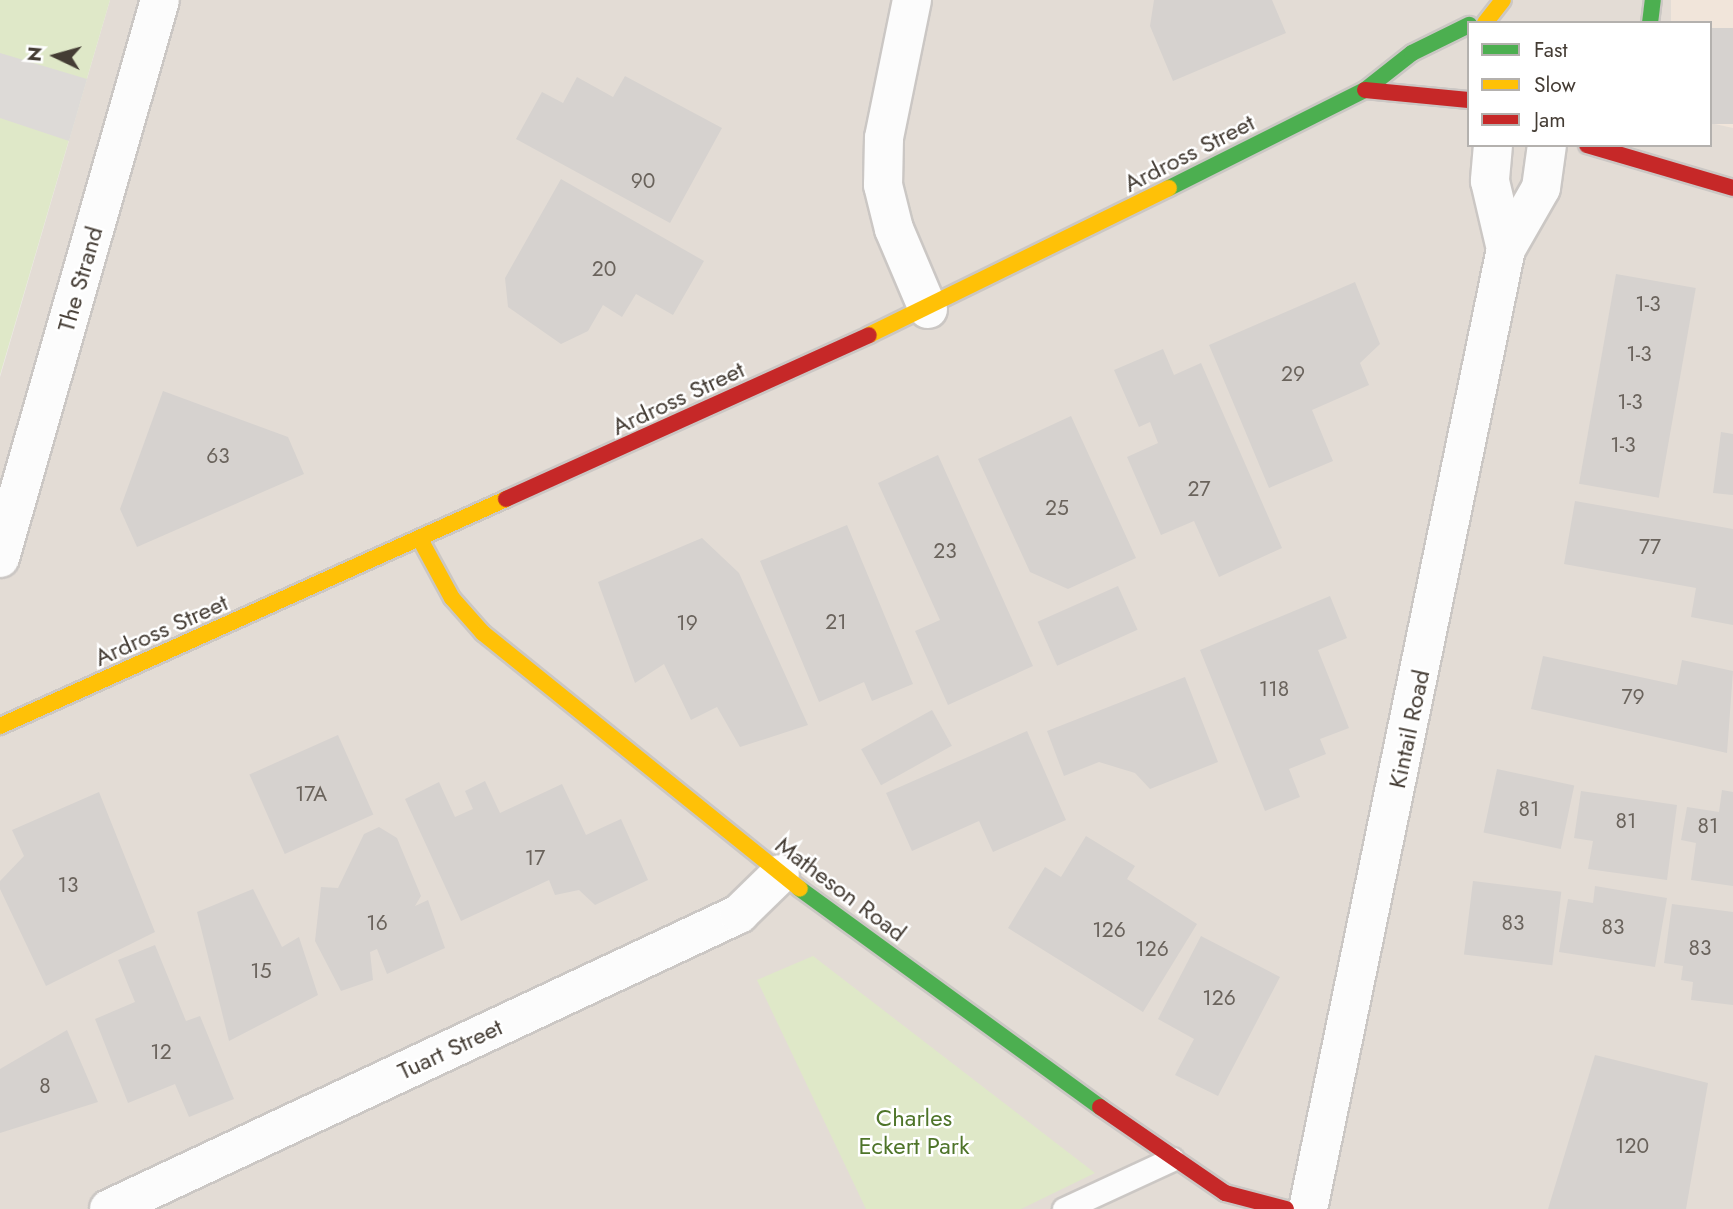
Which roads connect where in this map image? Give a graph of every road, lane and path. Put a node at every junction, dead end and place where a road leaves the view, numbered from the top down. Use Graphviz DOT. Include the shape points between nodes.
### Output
graph roads {
  1 [pos="160,0"];
  2 [pos="912,0"];
  3 [pos="1503,0"];
  4 [pos="1654,0"];
  5 [pos="1488,18"];
  6 [pos="1650,21"];
  7 [pos="1467,26"];
  8 [pos="1365,90"];
  9 [pos="1467,100"];
  10 [pos="1493,147"];
  11 [pos="1547,147"];
  12 [pos="1594,147"];
  13 [pos="1642,147"];
  14 [pos="1655,165"];
  15 [pos="1733,188"];
  16 [pos="1506,249"];
  17 [pos="928,309"];
  18 [pos="421,541"];
  19 [pos="0,558"];
  20 [pos="0,726"];
  21 [pos="780,874"];
  22 [pos="1172,1159"];
  23 [pos="109,1209"];
  24 [pos="1065,1209"];
  25 [pos="1286,1209"];
  26 [pos="1308,1209"];
  1 -- 19 [label="street, The Strand"];
  2 -- 17 [label="street" via="884,138 883,185 894,229"];
  3 -- 5 [label="street"];
  4 -- 6 [label="street"];
  7 -- 8 [label="street, Ardross Street" via="1412,53"];
  8 -- 9 [label="street"];
  8 -- 17 [label="street, Ardross Street"];
  10 -- 16 [label="street, Kintail Road" via="1490,181"];
  11 -- 16 [label="street, Kintail Road" via="1541,188"];
  12 -- 14 [label="street"];
  13 -- 14 [label="street"];
  14 -- 15 [label="street"];
  16 -- 26 [label="street, Kintail Road"];
  17 -- 18 [label="street, Ardross Street"];
  18 -- 20 [label="street, Ardross Street"];
  18 -- 21 [label="street, Matheson Road" via="452,598 483,633"];
  21 -- 22 [label="street, Matheson Road"];
  21 -- 23 [label="street, Tuart Street" via="739,914"];
  22 -- 24 [label="lane"];
  22 -- 25 [label="street, Matheson Road" via="1225,1193"];
}
